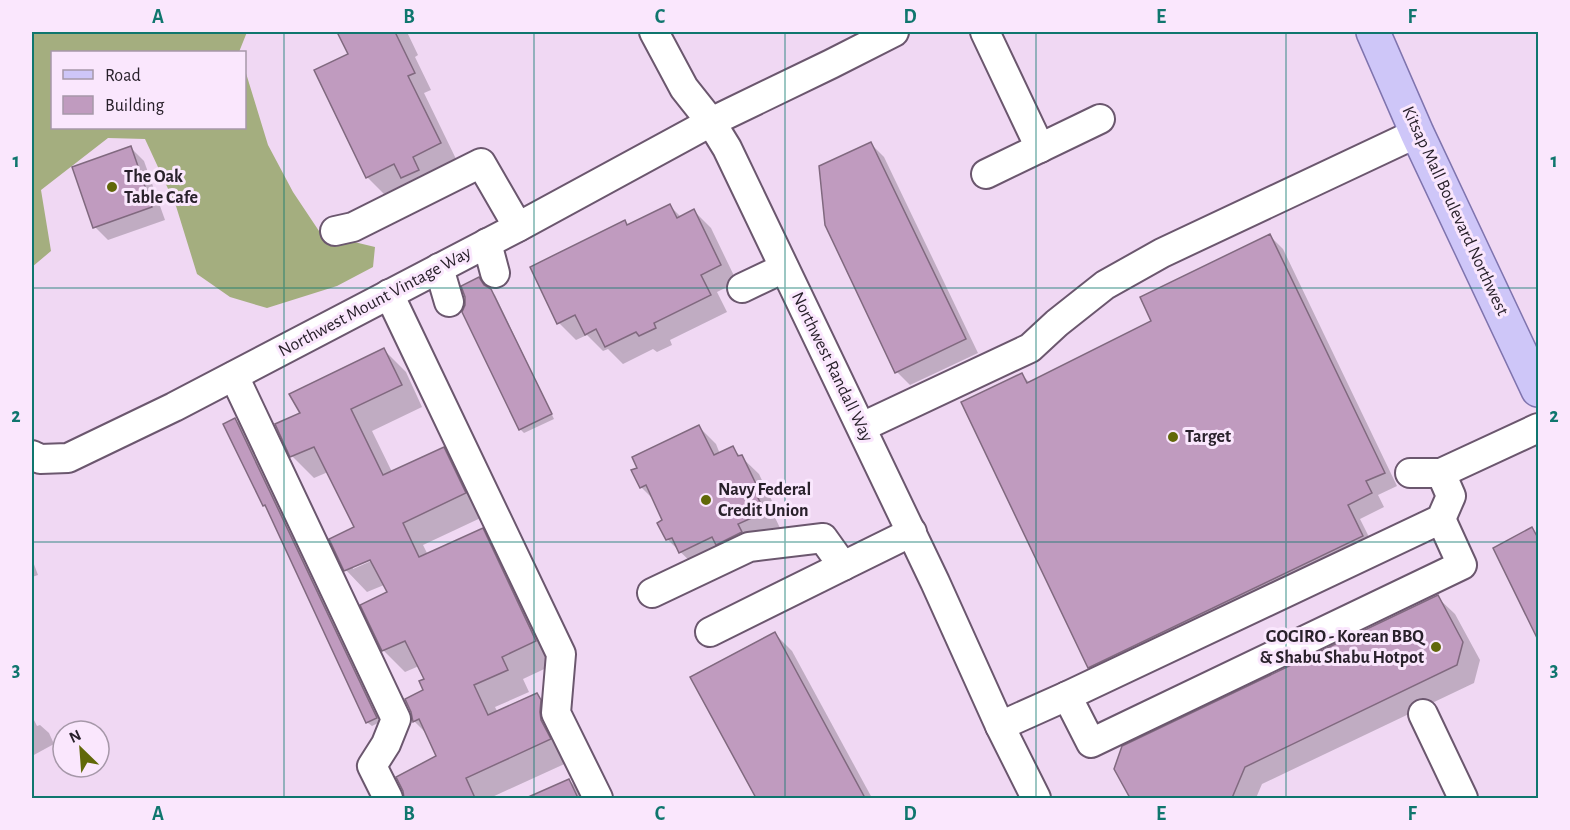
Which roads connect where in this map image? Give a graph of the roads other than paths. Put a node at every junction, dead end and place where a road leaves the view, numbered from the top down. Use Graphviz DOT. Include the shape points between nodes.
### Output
graph roads {
  1 [pos="654,32"];
  2 [pos="894,32"];
  3 [pos="984,32"];
  4 [pos="1373,32"];
  5 [pos="1100,119"];
  6 [pos="711,122"];
  7 [pos="1417,133"];
  8 [pos="1040,148"];
  9 [pos="986,174"];
  10 [pos="518,227"];
  11 [pos="335,231"];
  12 [pos="487,243"];
  13 [pos="439,268"];
  14 [pos="784,268"];
  15 [pos="495,273"];
  16 [pos="742,288"];
  17 [pos="389,294"];
  18 [pos="449,302"];
  19 [pos="234,376"];
  20 [pos="1539,390"];
  21 [pos="861,427"];
  22 [pos="1539,428"];
  23 [pos="32,455"];
  24 [pos="1410,473"];
  25 [pos="1441,473"];
  26 [pos="1441,519"];
  27 [pos="912,532"];
  28 [pos="843,566"];
  29 [pos="652,592"];
  30 [pos="710,632"];
  31 [pos="1068,696"];
  32 [pos="1423,714"];
  33 [pos="1000,726"];
  34 [pos="388,798"];
  35 [pos="598,798"];
  36 [pos="1036,798"];
  37 [pos="1463,798"];
  1 -- 6 [label="street, Northwest Randall Way" via="684,88"];
  2 -- 6 [label="street"];
  3 -- 8 [label="street"];
  4 -- 7 [label="main road, Kitsap Mall Boulevard Northwest"];
  5 -- 8 [label="street"];
  6 -- 10 [label="street, Northwest Mount Vintage Way"];
  6 -- 14 [label="street, Northwest Randall Way"];
  7 -- 20 [label="main road, Kitsap Mall Boulevard Northwest"];
  7 -- 21 [label="street" via="1162,253 1105,285 1030,348"];
  8 -- 9 [label="street"];
  10 -- 11 [label="street" via="481,163 353,227"];
  10 -- 12 [label="street, Northwest Mount Vintage Way"];
  12 -- 13 [label="street, Northwest Mount Vintage Way"];
  12 -- 15 [label="street"];
  13 -- 17 [label="street, Northwest Mount Vintage Way"];
  13 -- 18 [label="street"];
  14 -- 16 [label="street"];
  14 -- 21 [label="street, Northwest Randall Way"];
  17 -- 19 [label="street, Northwest Mount Vintage Way"];
  17 -- 35 [label="street" via="561,654 556,713"];
  19 -- 23 [label="street, Northwest Mount Vintage Way" via="68,458 40,459"];
  19 -- 34 [label="street" via="396,719 372,766"];
  21 -- 27 [label="street, Northwest Randall Way"];
  22 -- 25 [label="street"];
  24 -- 25 [label="street"];
  25 -- 26 [label="street" via="1451,496"];
  26 -- 31 [label="street"];
  26 -- 31 [label="street" via="1462,565 1090,743"];
  27 -- 28 [label="street"];
  27 -- 33 [label="street, Northwest Randall Way"];
  28 -- 29 [label="street" via="823,538 749,547"];
  28 -- 30 [label="street"];
  31 -- 33 [label="street"];
  32 -- 37 [label="street"];
  33 -- 36 [label="street, Northwest Randall Way"];
}
